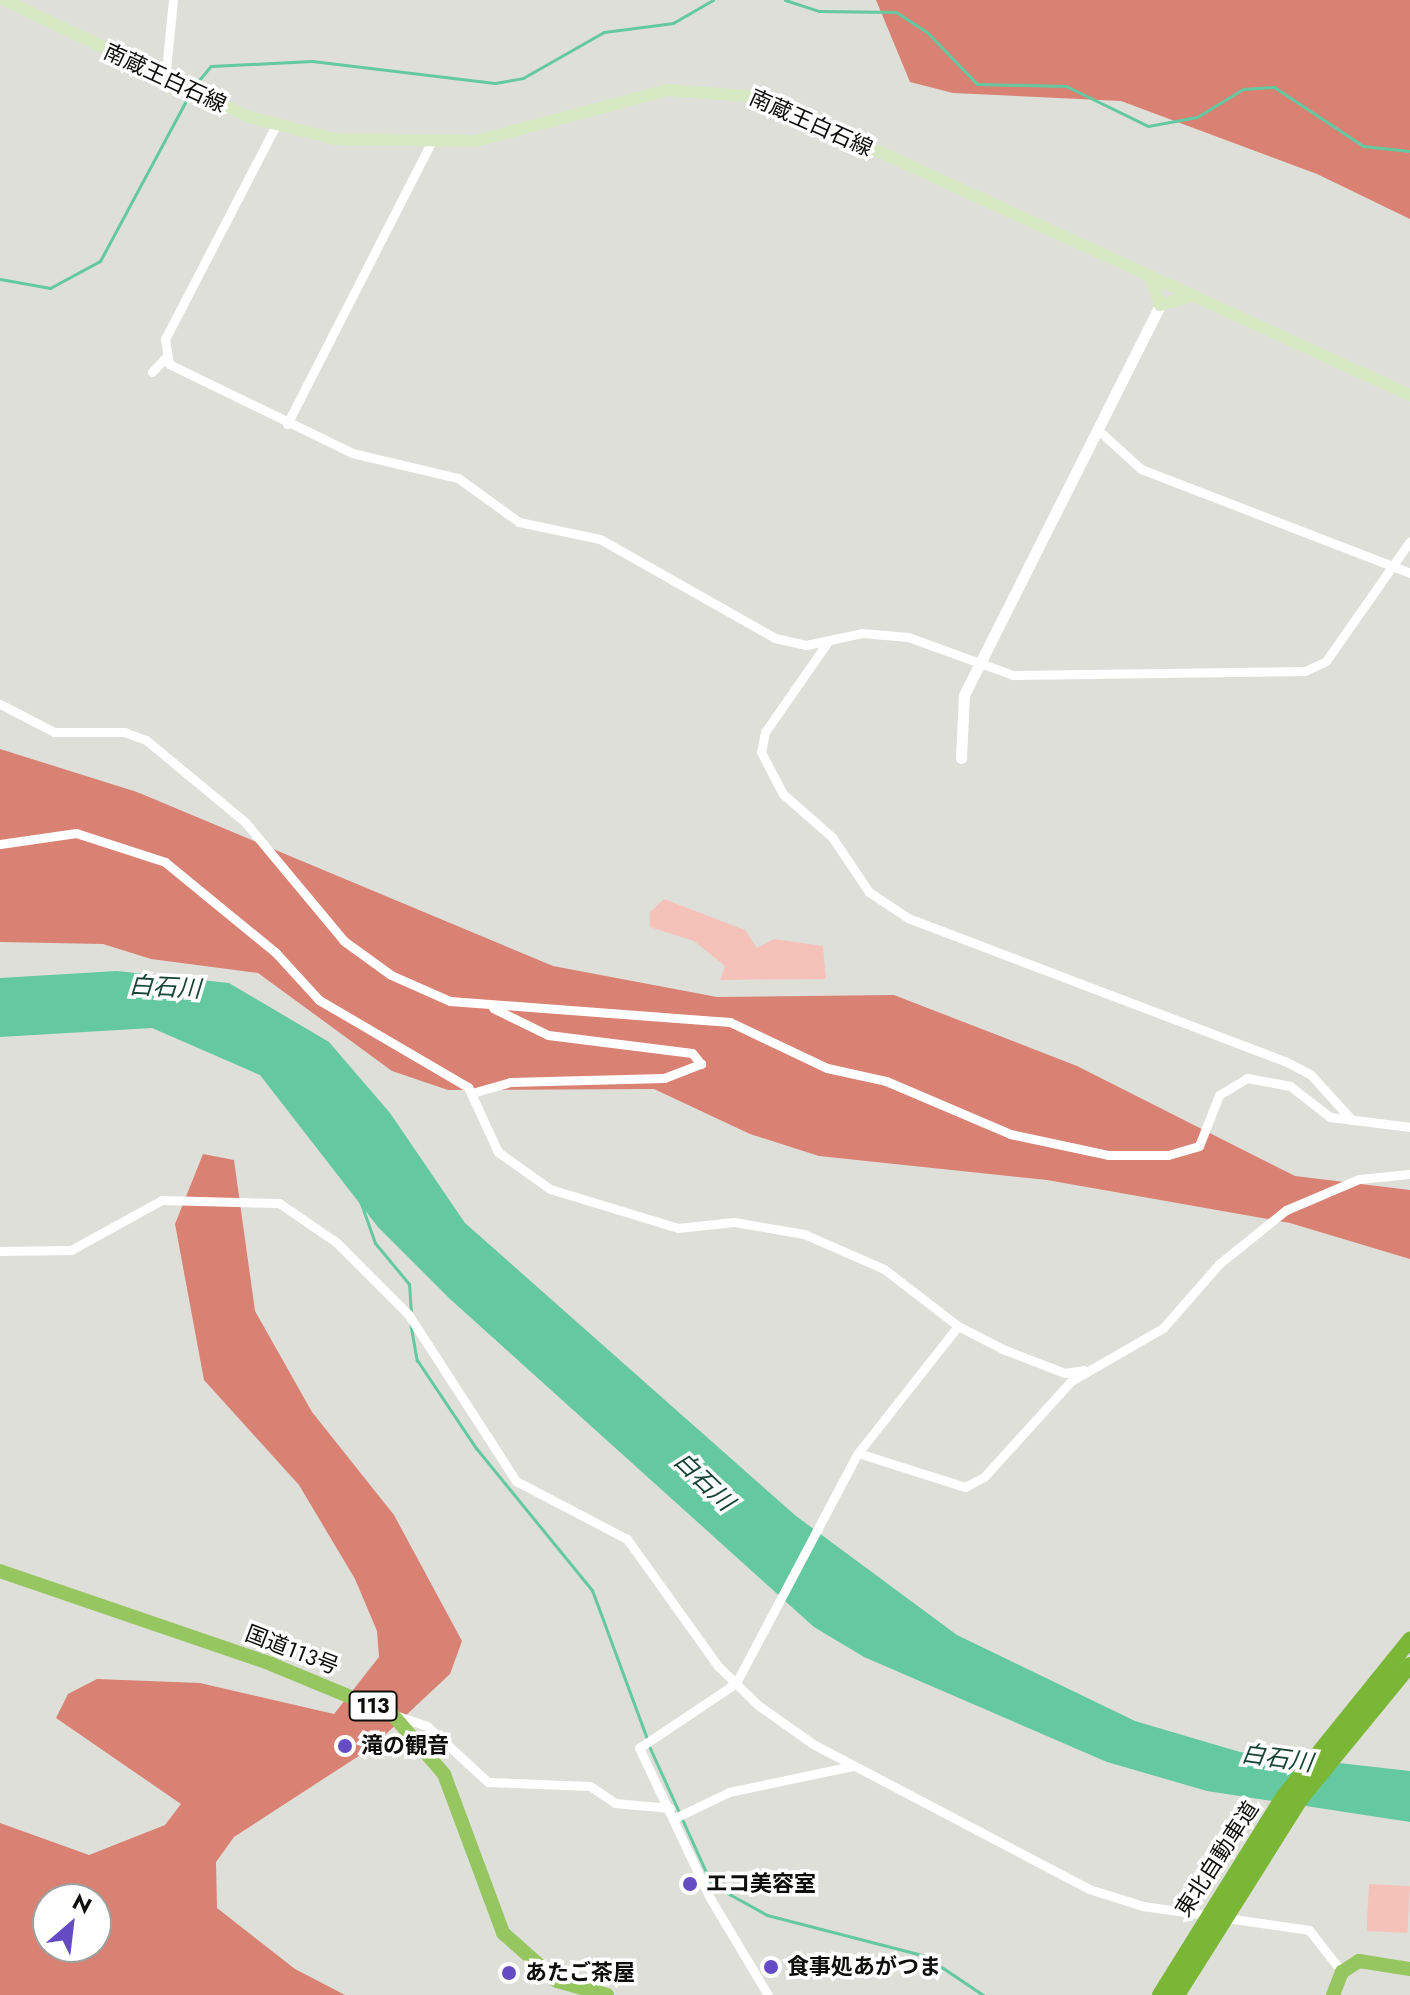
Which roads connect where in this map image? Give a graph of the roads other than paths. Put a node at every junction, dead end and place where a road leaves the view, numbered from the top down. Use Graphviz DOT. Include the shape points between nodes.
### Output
graph roads {
  1 [pos="5,0"];
  2 [pos="173,0"];
  3 [pos="165,80"];
  4 [pos="275,127"];
  5 [pos="430,144"];
  6 [pos="1151,277"];
  7 [pos="1196,298"];
  8 [pos="1160,305"];
  9 [pos="165,358"];
  10 [pos="152,372"];
  11 [pos="1410,395"];
  12 [pos="287,424"];
  13 [pos="1097,429"];
  14 [pos="1410,541"];
  15 [pos="1391,566"];
  16 [pos="1410,573"];
  17 [pos="829,640"];
  18 [pos="977,667"];
  19 [pos="0,704"];
  20 [pos="961,758"];
  21 [pos="0,844"];
  22 [pos="492,1007"];
  23 [pos="472,1093"];
  24 [pos="1352,1120"];
  25 [pos="1410,1127"];
  26 [pos="1410,1174"];
  27 [pos="0,1251"];
  28 [pos="958,1326"];
  29 [pos="1084,1370"];
  30 [pos="858,1453"];
  31 [pos="0,1571"];
  32 [pos="1410,1640"];
  33 [pos="1410,1665"];
  34 [pos="736,1683"];
  35 [pos="392,1714"];
  36 [pos="852,1766"];
  37 [pos="677,1813"];
  38 [pos="1410,1969"];
  39 [pos="1342,1972"];
  40 [pos="607,1995"];
  41 [pos="768,1995"];
  42 [pos="1160,1995"];
  43 [pos="1177,1995"];
  44 [pos="1333,1995"];
  1 -- 3 [label="main road, 南蔵王白石線"];
  2 -- 3 [label="street"];
  3 -- 4 [label="main road, 南蔵王白石線"];
  4 -- 5 [label="main road, 南蔵王白石線"];
  4 -- 9 [label="street" via="165,339"];
  5 -- 6 [label="main road, 南蔵王白石線" via="518,133 668,90 735,91"];
  5 -- 12 [label="street"];
  6 -- 7 [label="main road, 南蔵王白石線"];
  6 -- 8 [label="main road"];
  7 -- 8 [label="main road"];
  7 -- 11 [label="main road, 南蔵王白石線"];
  8 -- 13 [label="street"];
  9 -- 10 [label="street"];
  9 -- 12 [label="street"];
  12 -- 17 [label="street" via="367,458 458,478 519,522 600,539 775,638 806,645"];
  13 -- 15 [label="street" via="1141,469"];
  13 -- 18 [label="street"];
  14 -- 15 [label="street"];
  15 -- 16 [label="street"];
  15 -- 18 [label="street" via="1326,661 1305,671 1013,675"];
  17 -- 18 [label="street" via="862,633 908,637"];
  17 -- 24 [label="street" via="765,732 761,752 783,794 832,837 869,892 908,918 1302,1069"];
  18 -- 20 [label="street" via="964,695"];
  19 -- 22 [label="street" via="54,732 124,732 146,740 245,822 344,941 419,990"];
  21 -- 23 [label="street" via="64,832 141,849 268,946 319,1000"];
  22 -- 23 [label="street" via="533,1031 692,1053 701,1064 664,1078 510,1082"];
  22 -- 24 [label="street" via="577,1006 730,1022 827,1068 886,1081 993,1128 1108,1155 1168,1155 1199,1146 1219,1095 1247,1078 1283,1083 1326,1116"];
  23 -- 28 [label="street" via="498,1152 550,1189 678,1228 734,1222 804,1234 913,1286"];
  24 -- 25 [label="street"];
  26 -- 29 [label="street" via="1359,1179 1286,1210 1219,1264 1163,1328"];
  27 -- 34 [label="street" via="71,1250 162,1200 279,1203 336,1242 411,1318 471,1421 516,1481 627,1539"];
  28 -- 29 [label="street" via="1047,1367"];
  28 -- 30 [label="street"];
  29 -- 30 [label="street" via="984,1477 965,1487"];
  30 -- 34 [label="street"];
  31 -- 35 [label="highway, 国道113号 / 113" via="271,1664"];
  32 -- 42 [label="highway, 東北自動車道" via="1284,1796"];
  33 -- 43 [label="highway, 東北自動車道" via="1301,1798"];
  34 -- 36 [label="street"];
  34 -- 37 [label="street" via="642,1742 645,1767"];
  35 -- 37 [label="street" via="427,1726 488,1782 590,1786 615,1803"];
  35 -- 40 [label="highway, 国道113号 / 113" via="444,1774 503,1933 557,1981"];
  36 -- 37 [label="street" via="729,1792"];
  36 -- 39 [label="street" via="1089,1889 1143,1906 1309,1930"];
  37 -- 41 [label="street" via="710,1898"];
  38 -- 39 [label="highway" via="1359,1961"];
  39 -- 44 [label="highway"];
}
